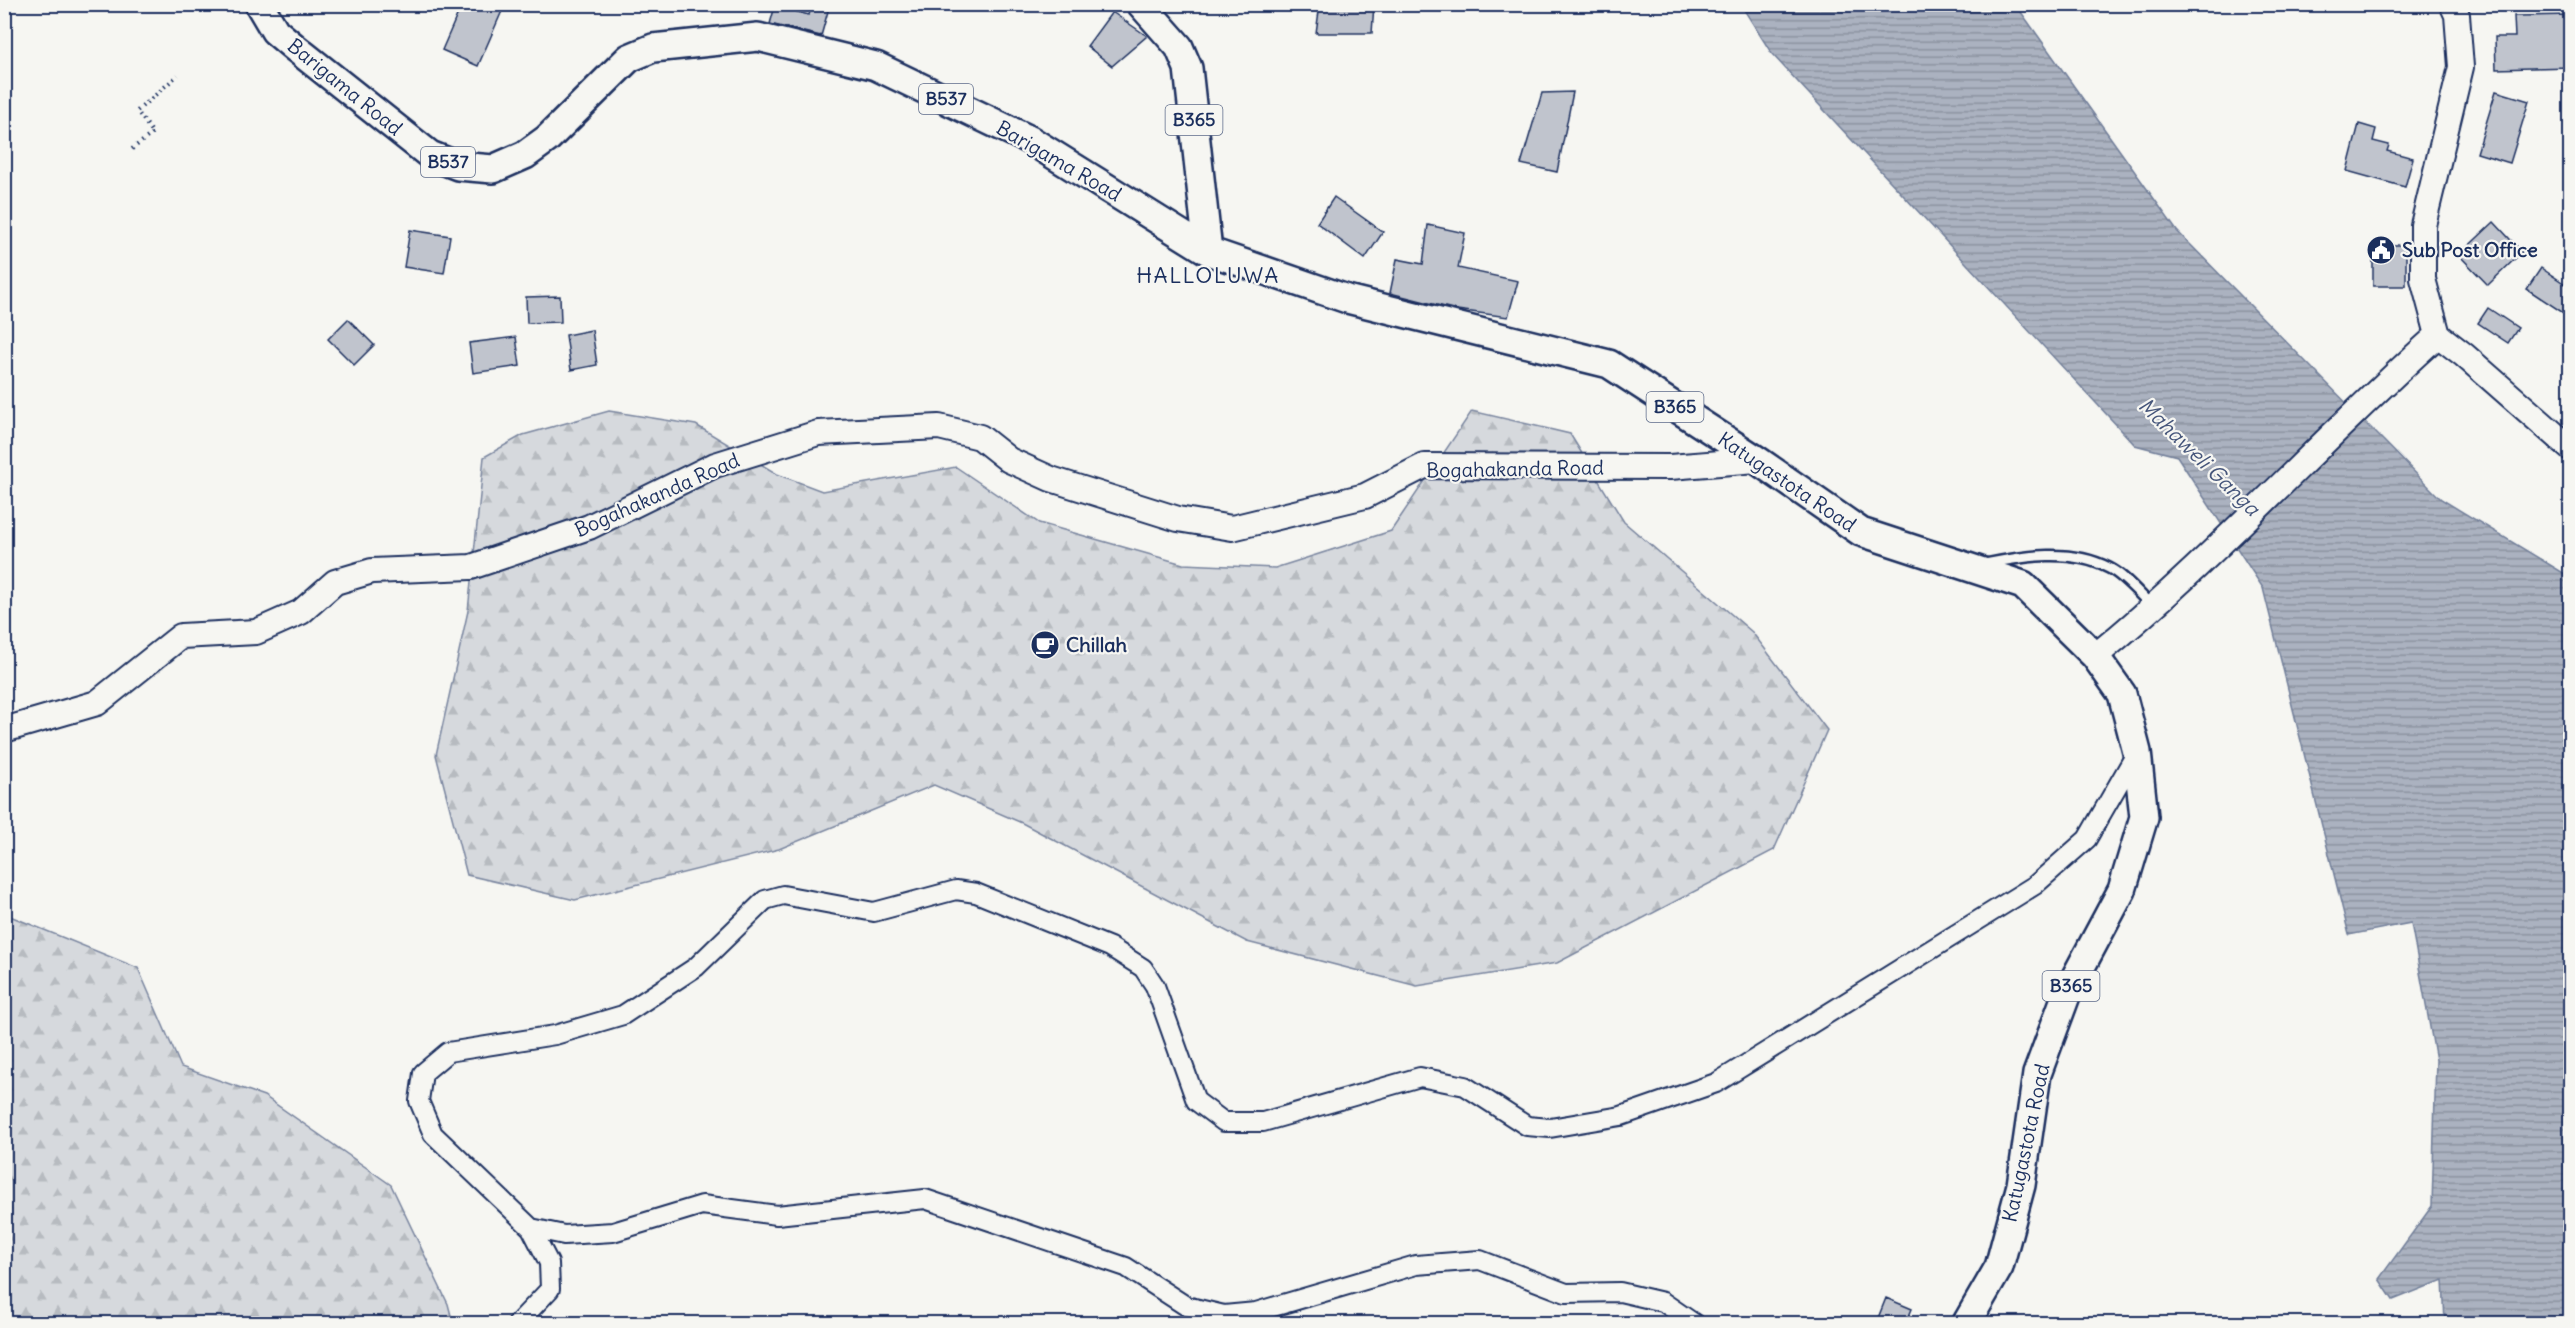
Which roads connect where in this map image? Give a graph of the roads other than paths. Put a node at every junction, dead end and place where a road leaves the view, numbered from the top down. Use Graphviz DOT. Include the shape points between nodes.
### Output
graph roads {
  1 [pos="259,4"];
  2 [pos="1141,4"];
  3 [pos="2458,10"];
  4 [pos="1208,251"];
  5 [pos="2438,335"];
  6 [pos="2571,448"];
  7 [pos="1757,460"];
  8 [pos="1974,567"];
  9 [pos="2161,601"];
  10 [pos="2095,656"];
  11 [pos="4,730"];
  12 [pos="2138,752"];
  13 [pos="531,1228"];
  14 [pos="518,1323"];
  15 [pos="1695,1323"];
  16 [pos="1966,1323"];
  1 -- 4 [label="main road, Barigama Road / B537" via="275,31 294,47 430,155 458,166 493,169 525,155 547,139 629,58 653,48 758,37 876,66 1030,140"];
  2 -- 4 [label="main road, B365" via="1179,47 1188,68"];
  3 -- 5 [label="street" via="2461,66 2423,225 2424,279"];
  4 -- 7 [label="main road, Katugastota Road / B365" via="1347,299 1609,364"];
  5 -- 6 [label="street"];
  5 -- 9 [label="street"];
  7 -- 8 [label="main road, Katugastota Road / B365" via="1861,532"];
  7 -- 11 [label="street, Bogahakanda Road" via="1670,467 1424,466 1365,496 1232,528 1178,519 1051,479 1009,460 980,438 939,426 818,433 715,465 589,527 471,567 372,571 336,582 301,612 256,632 182,636 97,703"];
  8 -- 9 [label="lane" via="2025,556 2072,556 2110,568"];
  8 -- 10 [label="main road, Katugastota Road / B365" via="2023,585"];
  9 -- 10 [label="street"];
  10 -- 12 [label="main road, Katugastota Road / B365" via="2122,694"];
  12 -- 13 [label="street" via="2087,839 2035,885 1716,1083 1621,1116 1551,1128 1527,1126 1465,1086 1420,1077 1263,1122 1224,1122 1196,1101 1155,986 1143,968 1110,947 976,893 956,890 874,912 783,895 765,900 696,967 623,1015 555,1035 448,1052 423,1073 419,1101 433,1134"];
  12 -- 16 [label="main road, Katugastota Road / B365" via="2144,817 2122,890 2067,993 2037,1074 2021,1185 1999,1267"];
  13 -- 14 [label="street" via="549,1263 550,1289"];
  13 -- 15 [label="street" via="564,1235 613,1232 702,1205 777,1215 925,1199 1126,1268 1186,1306 1224,1315 1256,1312 1416,1265 1480,1260 1566,1293 1620,1292 1663,1302"];
}
